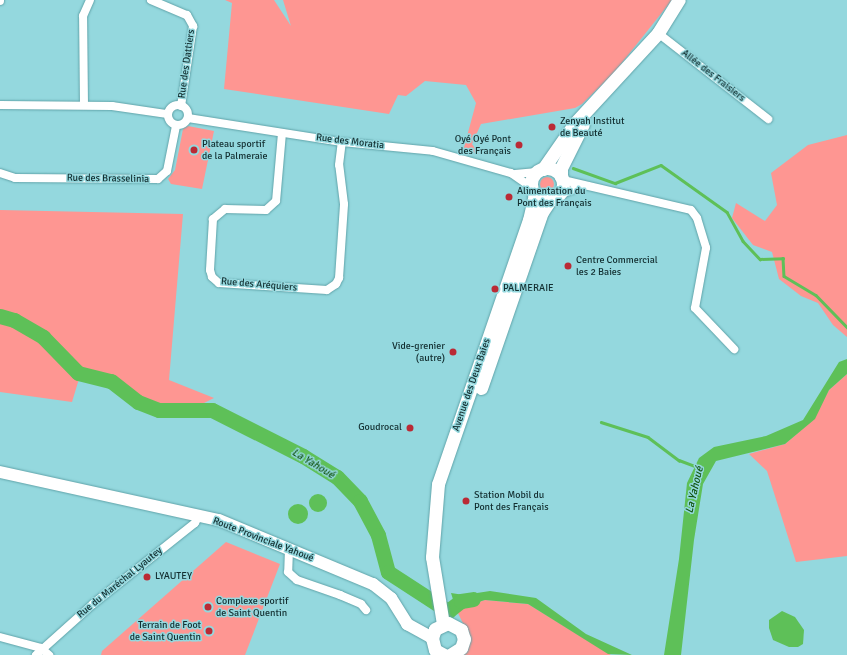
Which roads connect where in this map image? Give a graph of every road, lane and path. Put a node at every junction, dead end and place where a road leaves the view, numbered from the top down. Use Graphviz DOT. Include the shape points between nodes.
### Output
graph roads {
  1 [pos="90,0"];
  2 [pos="151,0"];
  3 [pos="679,0"];
  4 [pos="658,33"];
  5 [pos="597,98"];
  6 [pos="0,105"];
  7 [pos="84,105"];
  8 [pos="181,106"];
  9 [pos="167,114"];
  10 [pos="188,118"];
  11 [pos="768,119"];
  12 [pos="176,126"];
  13 [pos="282,133"];
  14 [pos="342,142"];
  15 [pos="540,171"];
  16 [pos="0,173"];
  17 [pos="511,173"];
  18 [pos="562,178"];
  19 [pos="584,186"];
  20 [pos="533,191"];
  21 [pos="554,197"];
  22 [pos="734,348"];
  23 [pos="0,472"];
  24 [pos="198,517"];
  25 [pos="289,549"];
  26 [pos="438,579"];
  27 [pos="366,610"];
  28 [pos="447,620"];
  29 [pos="0,637"];
  30 [pos="432,638"];
  31 [pos="41,648"];
  32 [pos="438,654"];
  33 [pos="456,654"];
  34 [pos="36,655"];
  35 [pos="49,655"];
  1 -- 7 [label="street" via="83,16"];
  2 -- 8 [label="street, Rue des Dattiers" via="187,15 193,26"];
  3 -- 4 [label="main road"];
  4 -- 5 [label="main road"];
  4 -- 11 [label="street, Allée des Fraisiers"];
  5 -- 15 [label="main road"];
  5 -- 18 [label="main road" via="561,168"];
  6 -- 7 [label="street"];
  7 -- 9 [label="street" via="128,107"];
  8 -- 9 [label="street" via="172,107"];
  8 -- 10 [label="street" via="186,109"];
  9 -- 12 [label="street" via="168,121"];
  10 -- 12 [label="street"];
  10 -- 13 [label="street, Rue des Moratia"];
  12 -- 16 [label="street, Rue des Brasselinia" via="167,171 158,179 15,178"];
  13 -- 14 [label="street, Rue des Moratia"];
  13 -- 14 [label="street, Rue des Aréquiers" via="276,201 266,210 224,209 216,214 210,270 212,277 220,283 327,290 336,284 339,278 344,204 339,165"];
  14 -- 17 [label="street, Rue des Moratia" via="433,151"];
  15 -- 17 [label="street, Rue des Moratia"];
  15 -- 18 [label="main road" via="552,169"];
  15 -- 20 [label="main road, Avenue des Deux Baies"];
  17 -- 20 [label="street, Rue des Moratia"];
  18 -- 19 [label="street"];
  18 -- 21 [label="main road, Avenue des Deux Baies"];
  19 -- 21 [label="street"];
  19 -- 22 [label="street" via="691,210 697,218 706,248 695,308"];
  20 -- 21 [label="main road"];
  20 -- 26 [label="main road, Avenue des Deux Baies" via="529,220 438,484 433,523"];
  21 -- 26 [label="main road, Avenue des Deux Baies" via="542,212 447,484 440,523"];
  23 -- 24 [label="main road, Route Provinciale Yahoué"];
  24 -- 25 [label="main road, Route Provinciale Yahoué" via="219,520"];
  24 -- 31 [label="street, Rue du Maréchal Lyautey" via="195,523"];
  25 -- 27 [label="street" via="286,560 288,572 297,580 361,604"];
  25 -- 30 [label="main road, Route Provinciale Yahoué" via="373,584 391,598 407,624"];
  26 -- 28 [label="main road"];
  28 -- 30 [label="main road" via="435,629"];
  28 -- 33 [label="main road" via="463,634 463,644"];
  29 -- 31 [label="street"];
  30 -- 32 [label="main road"];
  31 -- 34 [label="street, Rue du Maréchal Lyautey"];
  31 -- 35 [label="street"];
}
